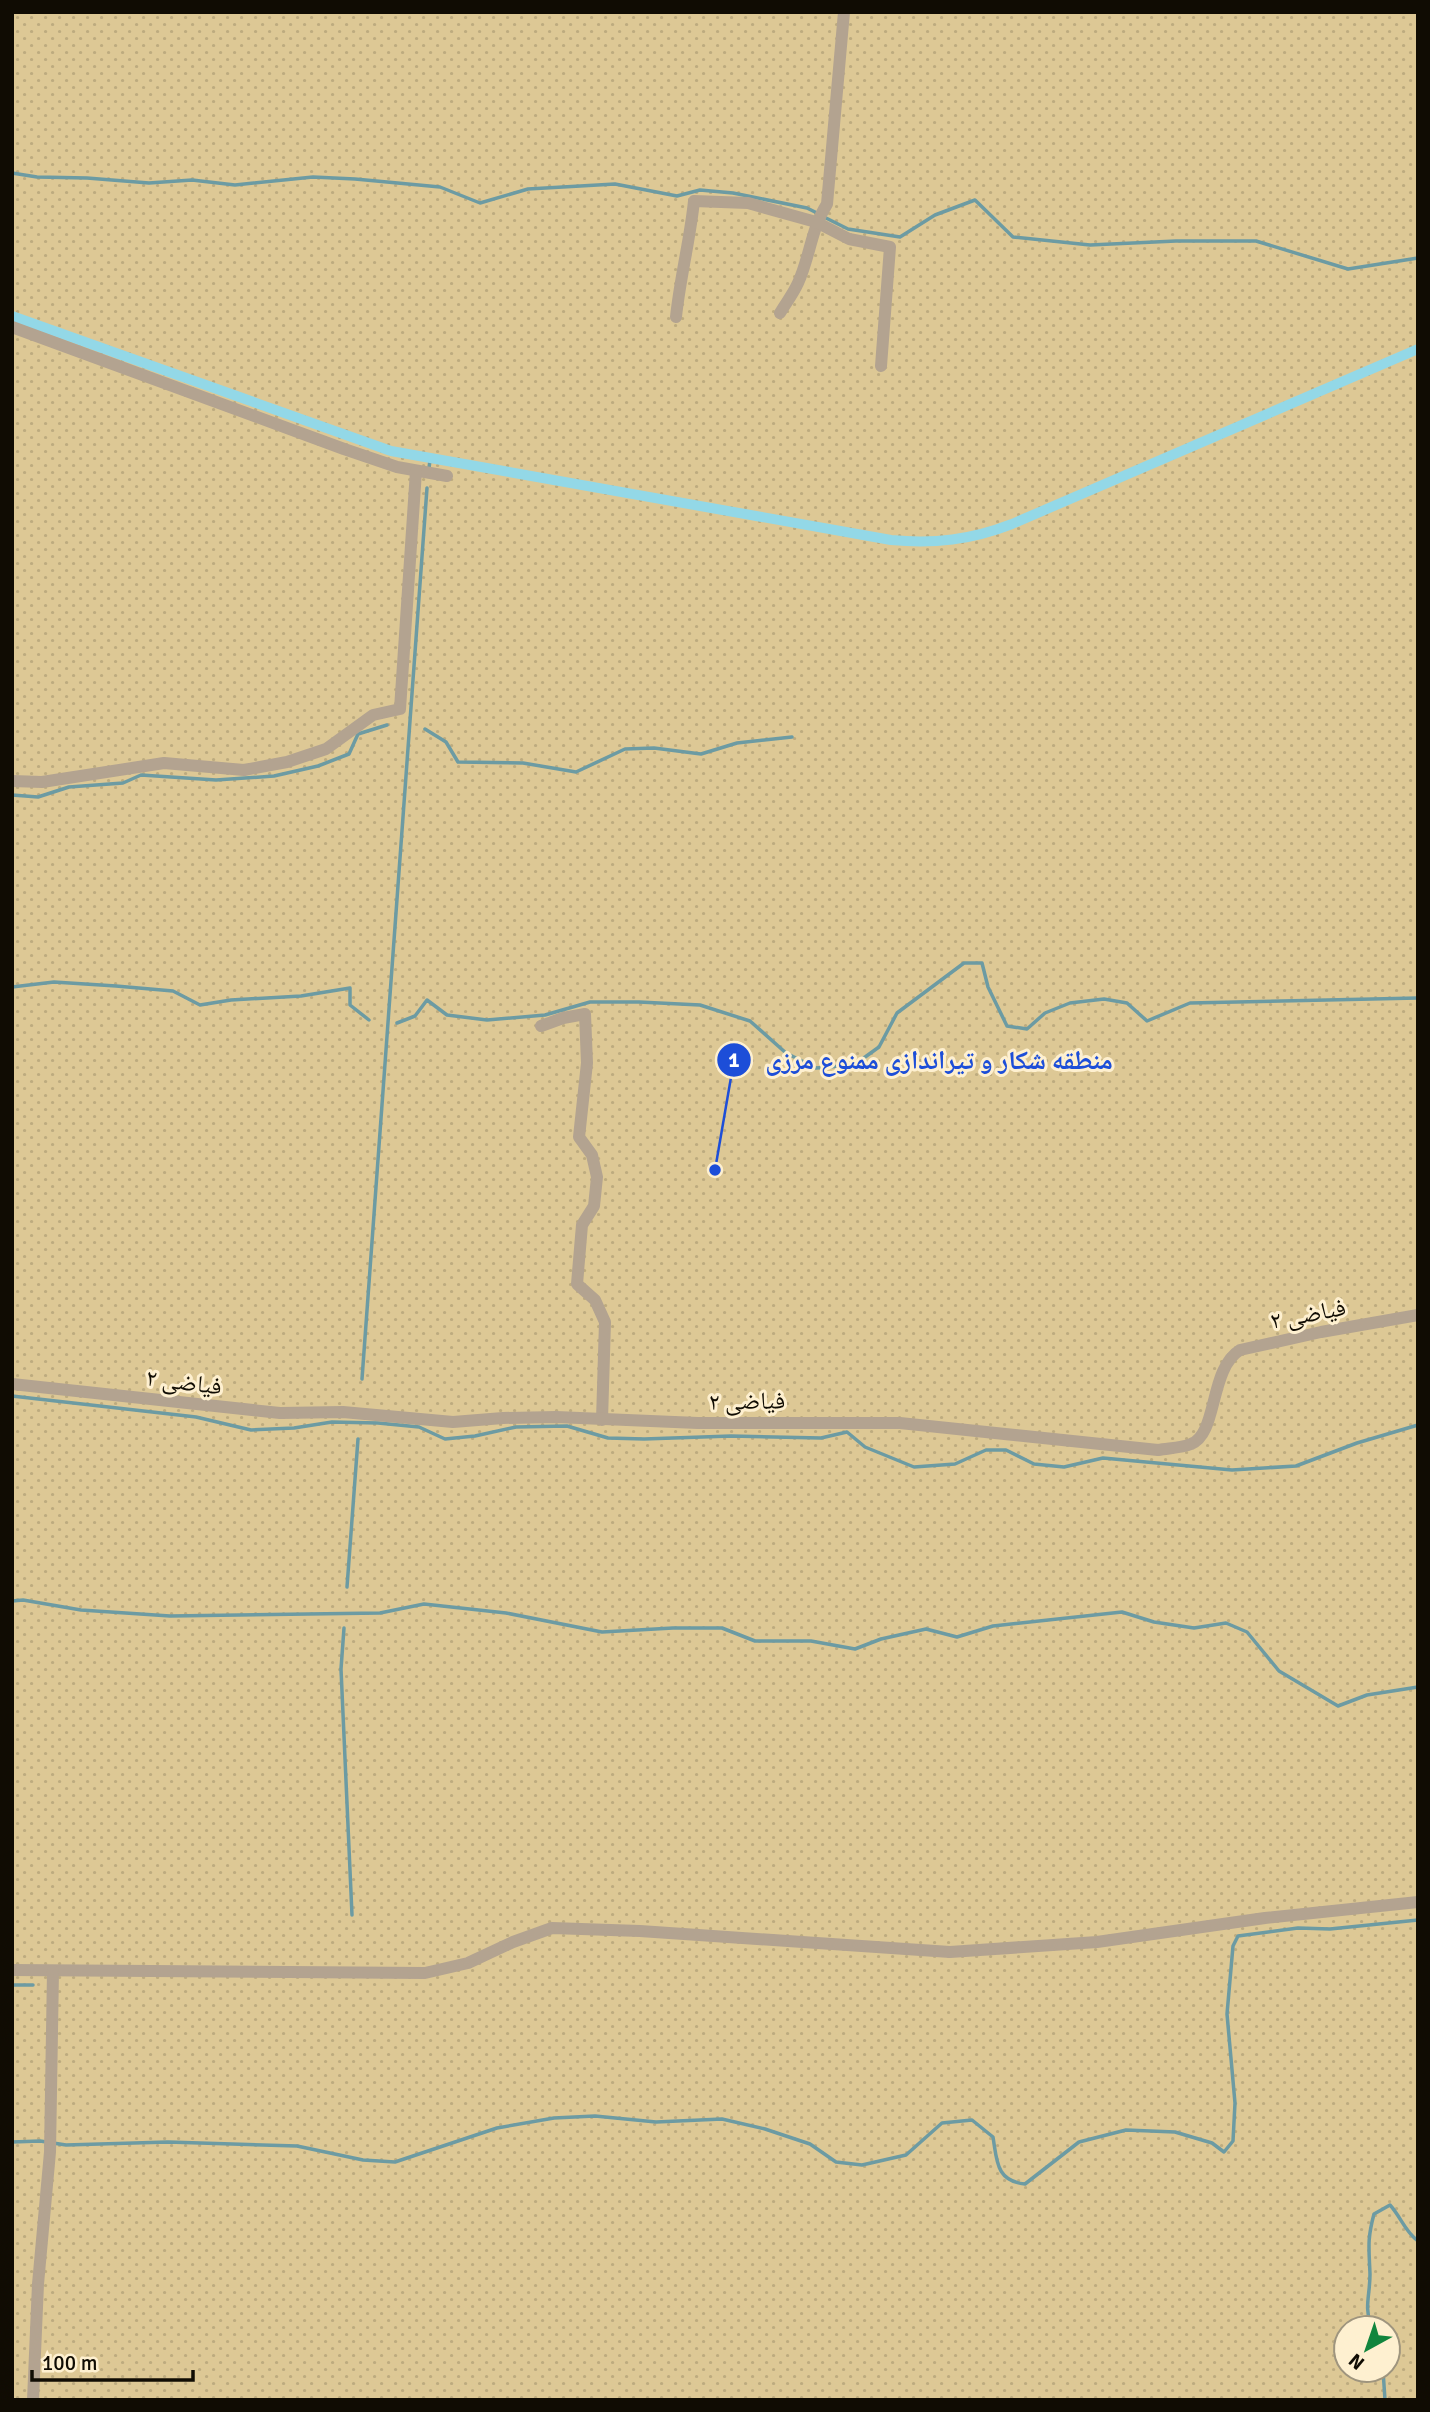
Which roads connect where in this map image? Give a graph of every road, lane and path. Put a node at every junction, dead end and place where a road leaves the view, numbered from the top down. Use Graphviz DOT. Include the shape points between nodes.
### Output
graph roads {
  1 [pos="844,12"];
  2 [pos="819,217"];
  3 [pos="780,313"];
  4 [pos="676,317"];
  5 [pos="12,327"];
  6 [pos="881,366"];
  7 [pos="416,471"];
  8 [pos="447,477"];
  9 [pos="12,780"];
  10 [pos="541,1026"];
  11 [pos="1418,1315"];
  12 [pos="12,1384"];
  13 [pos="602,1420"];
  14 [pos="1418,1902"];
  15 [pos="12,1970"];
  16 [pos="53,1971"];
  17 [pos="33,2400"];
  1 -- 2 [label="street" via="827,204"];
  2 -- 3 [label="street" via="797,284"];
  2 -- 4 [label="street" via="748,204 694,201"];
  2 -- 6 [label="street" via="849,239 890,247"];
  5 -- 7 [label="street"];
  7 -- 8 [label="street"];
  7 -- 9 [label="street" via="400,709 373,715 326,749 244,770 164,762 42,782"];
  10 -- 13 [label="street" via="585,1014 587,1063 579,1137 592,1155 597,1177 594,1206 582,1226 577,1284 595,1300 605,1322"];
  11 -- 13 [label="street, فیاضی ۲" via="1240,1350 1226,1363 1207,1427 1194,1444 1158,1450 900,1423"];
  12 -- 13 [label="street, فیاضی ۲" via="280,1413 343,1412 453,1422"];
  14 -- 16 [label="street" via="1097,1942 950,1952 552,1928 468,1963 425,1973"];
  15 -- 16 [label="street"];
  16 -- 17 [label="street" via="50,2141"];
}
